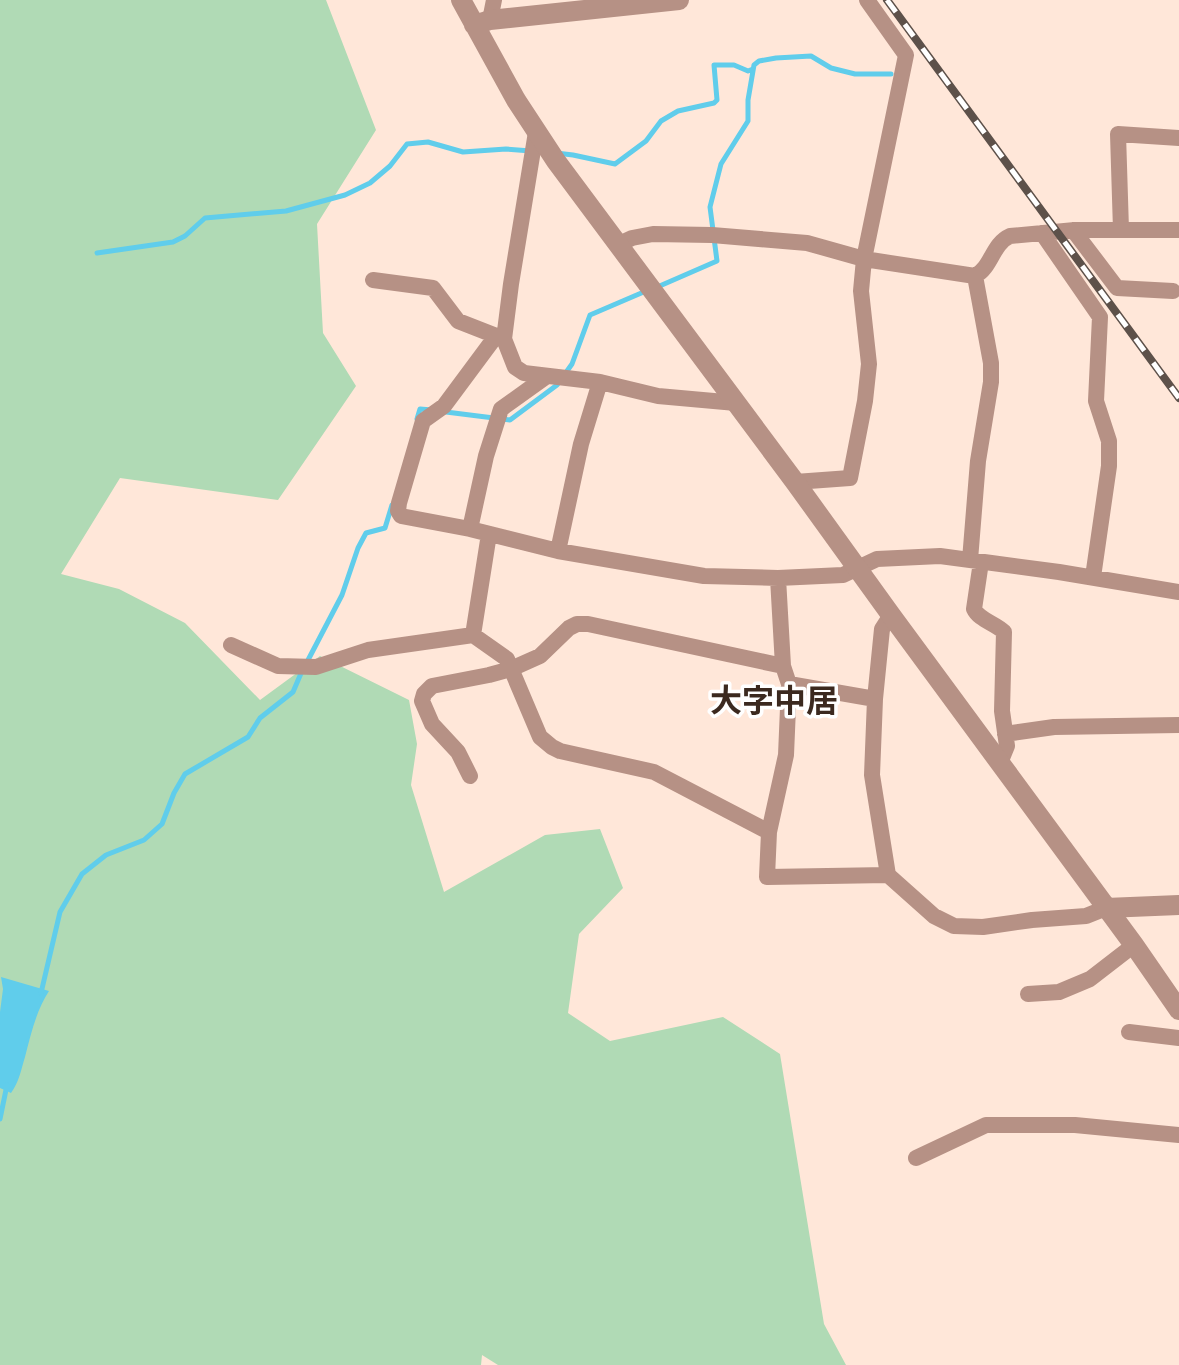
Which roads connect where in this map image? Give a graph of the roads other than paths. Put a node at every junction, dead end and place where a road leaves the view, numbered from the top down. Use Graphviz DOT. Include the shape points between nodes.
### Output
graph roads {
  1 [pos="461,0"];
  2 [pos="679,0"];
  3 [pos="867,0"];
  4 [pos="486,15"];
  5 [pos="536,132"];
  6 [pos="1179,138"];
  7 [pos="1073,230"];
  8 [pos="1121,230"];
  9 [pos="1179,230"];
  10 [pos="1042,233"];
  11 [pos="617,245"];
  12 [pos="864,259"];
  13 [pos="975,276"];
  14 [pos="373,280"];
  15 [pos="1173,291"];
  16 [pos="500,337"];
  17 [pos="547,376"];
  18 [pos="600,382"];
  19 [pos="736,403"];
  20 [pos="795,482"];
  21 [pos="470,529"];
  22 [pos="489,534"];
  23 [pos="558,551"];
  24 [pos="976,561"];
  25 [pos="858,568"];
  26 [pos="1093,577"];
  27 [pos="778,578"];
  28 [pos="1179,592"];
  29 [pos="891,615"];
  30 [pos="473,635"];
  31 [pos="231,645"];
  32 [pos="783,666"];
  33 [pos="511,669"];
  34 [pos="789,684"];
  35 [pos="875,699"];
  36 [pos="1179,725"];
  37 [pos="1005,734"];
  38 [pos="1000,763"];
  39 [pos="470,776"];
  40 [pos="769,832"];
  41 [pos="888,875"];
  42 [pos="1179,905"];
  43 [pos="1106,908"];
  44 [pos="1134,945"];
  45 [pos="1028,994"];
  46 [pos="1179,1010"];
  47 [pos="1129,1032"];
  48 [pos="1179,1038"];
  49 [pos="1179,1135"];
  50 [pos="916,1158"];
  1 -- 4 [label="street"];
  2 -- 4 [label="street"];
  3 -- 12 [label="street" via="906,55"];
  4 -- 5 [label="street"];
  5 -- 11 [label="street"];
  5 -- 16 [label="street"];
  6 -- 8 [label="street" via="1118,134"];
  7 -- 8 [label="street"];
  7 -- 10 [label="street"];
  7 -- 15 [label="street" via="1117,288"];
  8 -- 9 [label="street"];
  10 -- 13 [label="street" via="1001,240 984,271"];
  10 -- 26 [label="street" via="1100,317 1096,401 1109,441 1109,466"];
  11 -- 12 [label="street" via="653,234 712,235 807,243"];
  11 -- 19 [label="street"];
  12 -- 13 [label="street"];
  12 -- 20 [label="street" via="861,291 869,364 850,478"];
  13 -- 24 [label="street" via="991,363 978,461"];
  14 -- 16 [label="street" via="433,288 458,321"];
  16 -- 17 [label="street" via="515,367"];
  16 -- 21 [label="street" via="444,406 423,421 399,503 401,516"];
  17 -- 18 [label="street"];
  17 -- 21 [label="street" via="501,409"];
  18 -- 19 [label="street" via="658,396"];
  18 -- 23 [label="street"];
  19 -- 20 [label="street"];
  20 -- 25 [label="street"];
  21 -- 22 [label="street"];
  22 -- 23 [label="street"];
  22 -- 30 [label="street"];
  23 -- 27 [label="street" via="704,576"];
  24 -- 25 [label="street" via="940,556 877,559"];
  24 -- 26 [label="street"];
  24 -- 37 [label="street" via="974,609 1004,632"];
  25 -- 27 [label="street" via="843,575"];
  25 -- 29 [label="street"];
  26 -- 28 [label="street"];
  27 -- 32 [label="street"];
  29 -- 35 [label="street" via="882,629"];
  29 -- 38 [label="street"];
  30 -- 31 [label="street" via="368,650 316,667 278,666"];
  30 -- 33 [label="street" via="507,659"];
  32 -- 33 [label="street" via="577,624 540,656"];
  32 -- 34 [label="street"];
  33 -- 39 [label="street" via="432,686 424,694 432,724 458,752"];
  33 -- 40 [label="street" via="540,737 552,747 654,772"];
  34 -- 35 [label="street"];
  34 -- 40 [label="street" via="786,755"];
  35 -- 41 [label="street" via="872,775"];
  36 -- 37 [label="street" via="1054,727"];
  37 -- 38 [label="street" via="1007,746"];
  38 -- 43 [label="street"];
  40 -- 41 [label="street" via="767,877"];
  41 -- 43 [label="street" via="934,916 954,926 1086,916"];
  42 -- 43 [label="street"];
  43 -- 44 [label="street"];
  44 -- 45 [label="street" via="1090,979 1059,992"];
  44 -- 46 [label="street"];
  47 -- 48 [label="street"];
  49 -- 50 [label="street" via="1075,1125 986,1125"];
}
